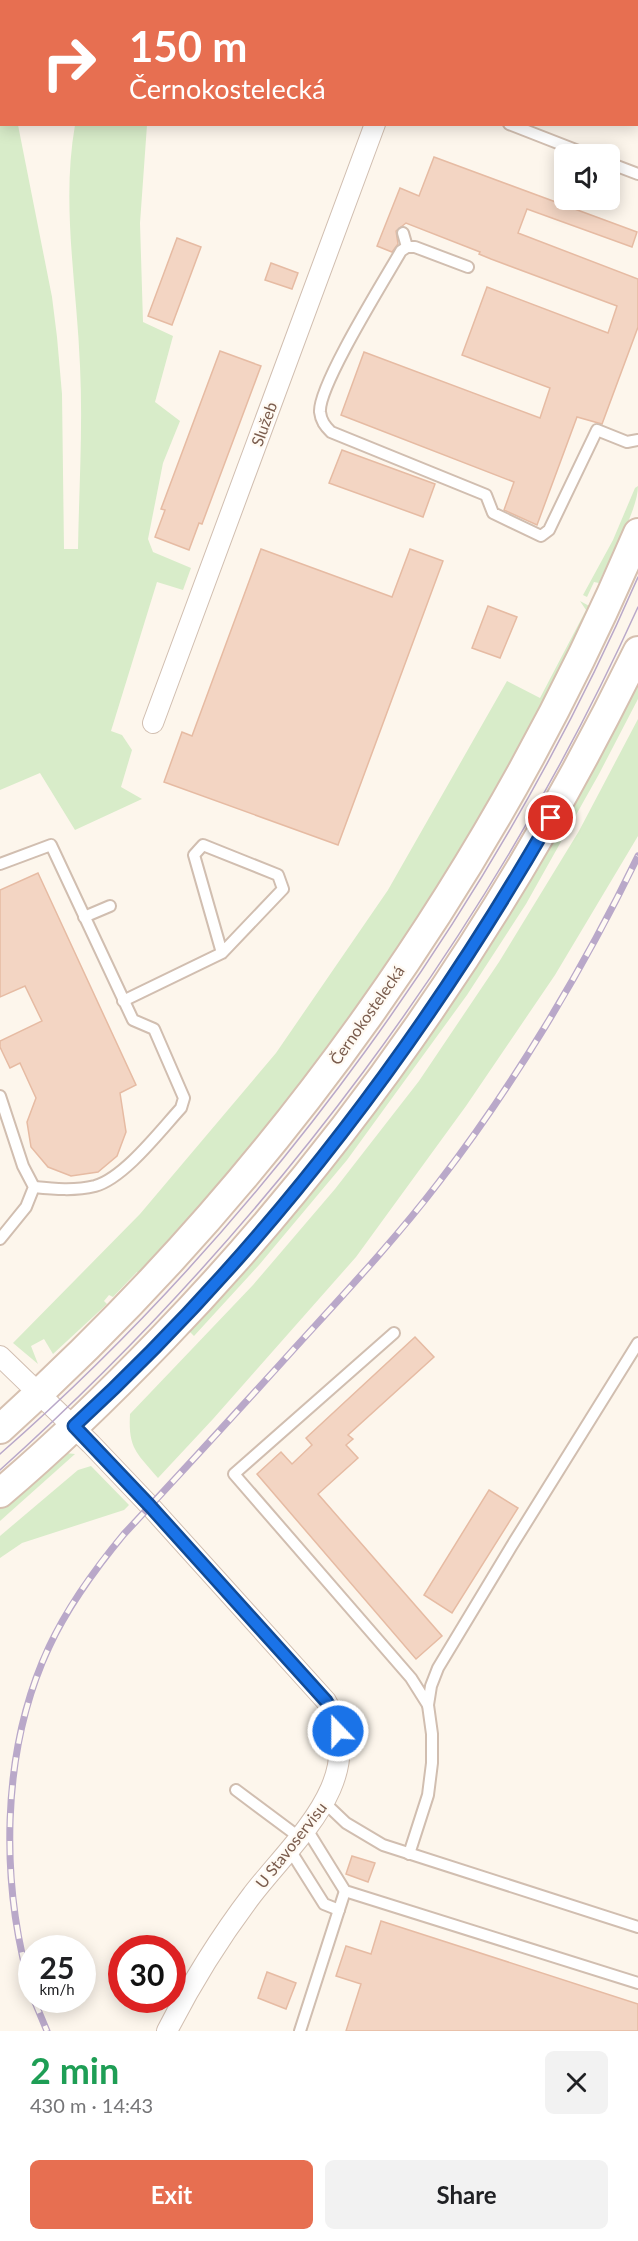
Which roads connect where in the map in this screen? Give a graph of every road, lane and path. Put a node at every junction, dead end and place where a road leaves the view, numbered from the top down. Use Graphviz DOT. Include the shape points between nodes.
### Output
graph roads {
  1 [pos="374,126"];
  2 [pos="513,126"];
  3 [pos="560,144"];
  4 [pos="620,167"];
  5 [pos="638,174"];
  6 [pos="403,233"];
  7 [pos="408,247"];
  8 [pos="468,267"];
  9 [pos="638,440"];
  10 [pos="638,533"];
  11 [pos="638,651"];
  12 [pos="153,723"];
  13 [pos="0,864"];
  14 [pos="110,906"];
  15 [pos="84,917"];
  16 [pos="222,953"];
  17 [pos="123,1001"];
  18 [pos="0,1096"];
  19 [pos="34,1187"];
  20 [pos="0,1239"];
  21 [pos="394,1333"];
  22 [pos="638,1343"];
  23 [pos="0,1356"];
  24 [pos="38,1393"];
  25 [pos="74,1426"];
  26 [pos="0,1429"];
  27 [pos="0,1493"];
  28 [pos="428,1705"];
  29 [pos="236,1790"];
  30 [pos="325,1803"];
  31 [pos="298,1838"];
  32 [pos="409,1854"];
  33 [pos="345,1891"];
  34 [pos="339,1910"];
  35 [pos="638,1927"];
  36 [pos="638,1983"];
  37 [pos="167,2031"];
  38 [pos="300,2031"];
  1 -- 12 [label="street, Služeb"];
  2 -- 3 [label="lane"];
  4 -- 5 [label="lane"];
  6 -- 7 [label="lane"];
  7 -- 8 [label="lane"];
  7 -- 9 [label="lane" via="401,251 322,398 323,425 331,432 486,495 493,513 541,536 549,530 597,430 627,442"];
  10 -- 24 [label="main road, Černokostelecká" via="582,656 521,774 447,897 366,1018 271,1143 202,1224 112,1322"];
  11 -- 25 [label="main road" via="535,846 404,1049 264,1227 182,1318"];
  13 -- 15 [label="lane" via="51,844"];
  14 -- 15 [label="lane"];
  15 -- 17 [label="lane"];
  16 -- 16 [label="lane" via="283,889 278,875 203,845 194,855"];
  16 -- 17 [label="lane"];
  17 -- 19 [label="lane" via="133,1020 154,1029 184,1098 181,1108 119,1174 96,1186 63,1190"];
  18 -- 19 [label="lane"];
  19 -- 20 [label="lane" via="26,1206"];
  21 -- 28 [label="lane" via="234,1474 411,1678"];
  22 -- 28 [label="lane" via="447,1651 431,1686"];
  23 -- 24 [label="street, U Stavoservisu"];
  24 -- 25 [label="street, U Stavoservisu"];
  24 -- 26 [label="main road, Černokostelecká"];
  25 -- 27 [label="main road"];
  25 -- 30 [label="street, U Stavoservisu" via="326,1701 335,1716 340,1748"];
  28 -- 32 [label="lane" via="432,1734 428,1795"];
  29 -- 31 [label="lane"];
  30 -- 31 [label="street, U Stavoservisu"];
  30 -- 32 [label="lane" via="366,1836"];
  31 -- 33 [label="lane"];
  31 -- 34 [label="lane" via="324,1904"];
  31 -- 37 [label="street, U Stavoservisu" via="228,1931"];
  32 -- 35 [label="lane"];
  33 -- 34 [label="lane"];
  33 -- 36 [label="lane"];
  34 -- 38 [label="lane"];
}
